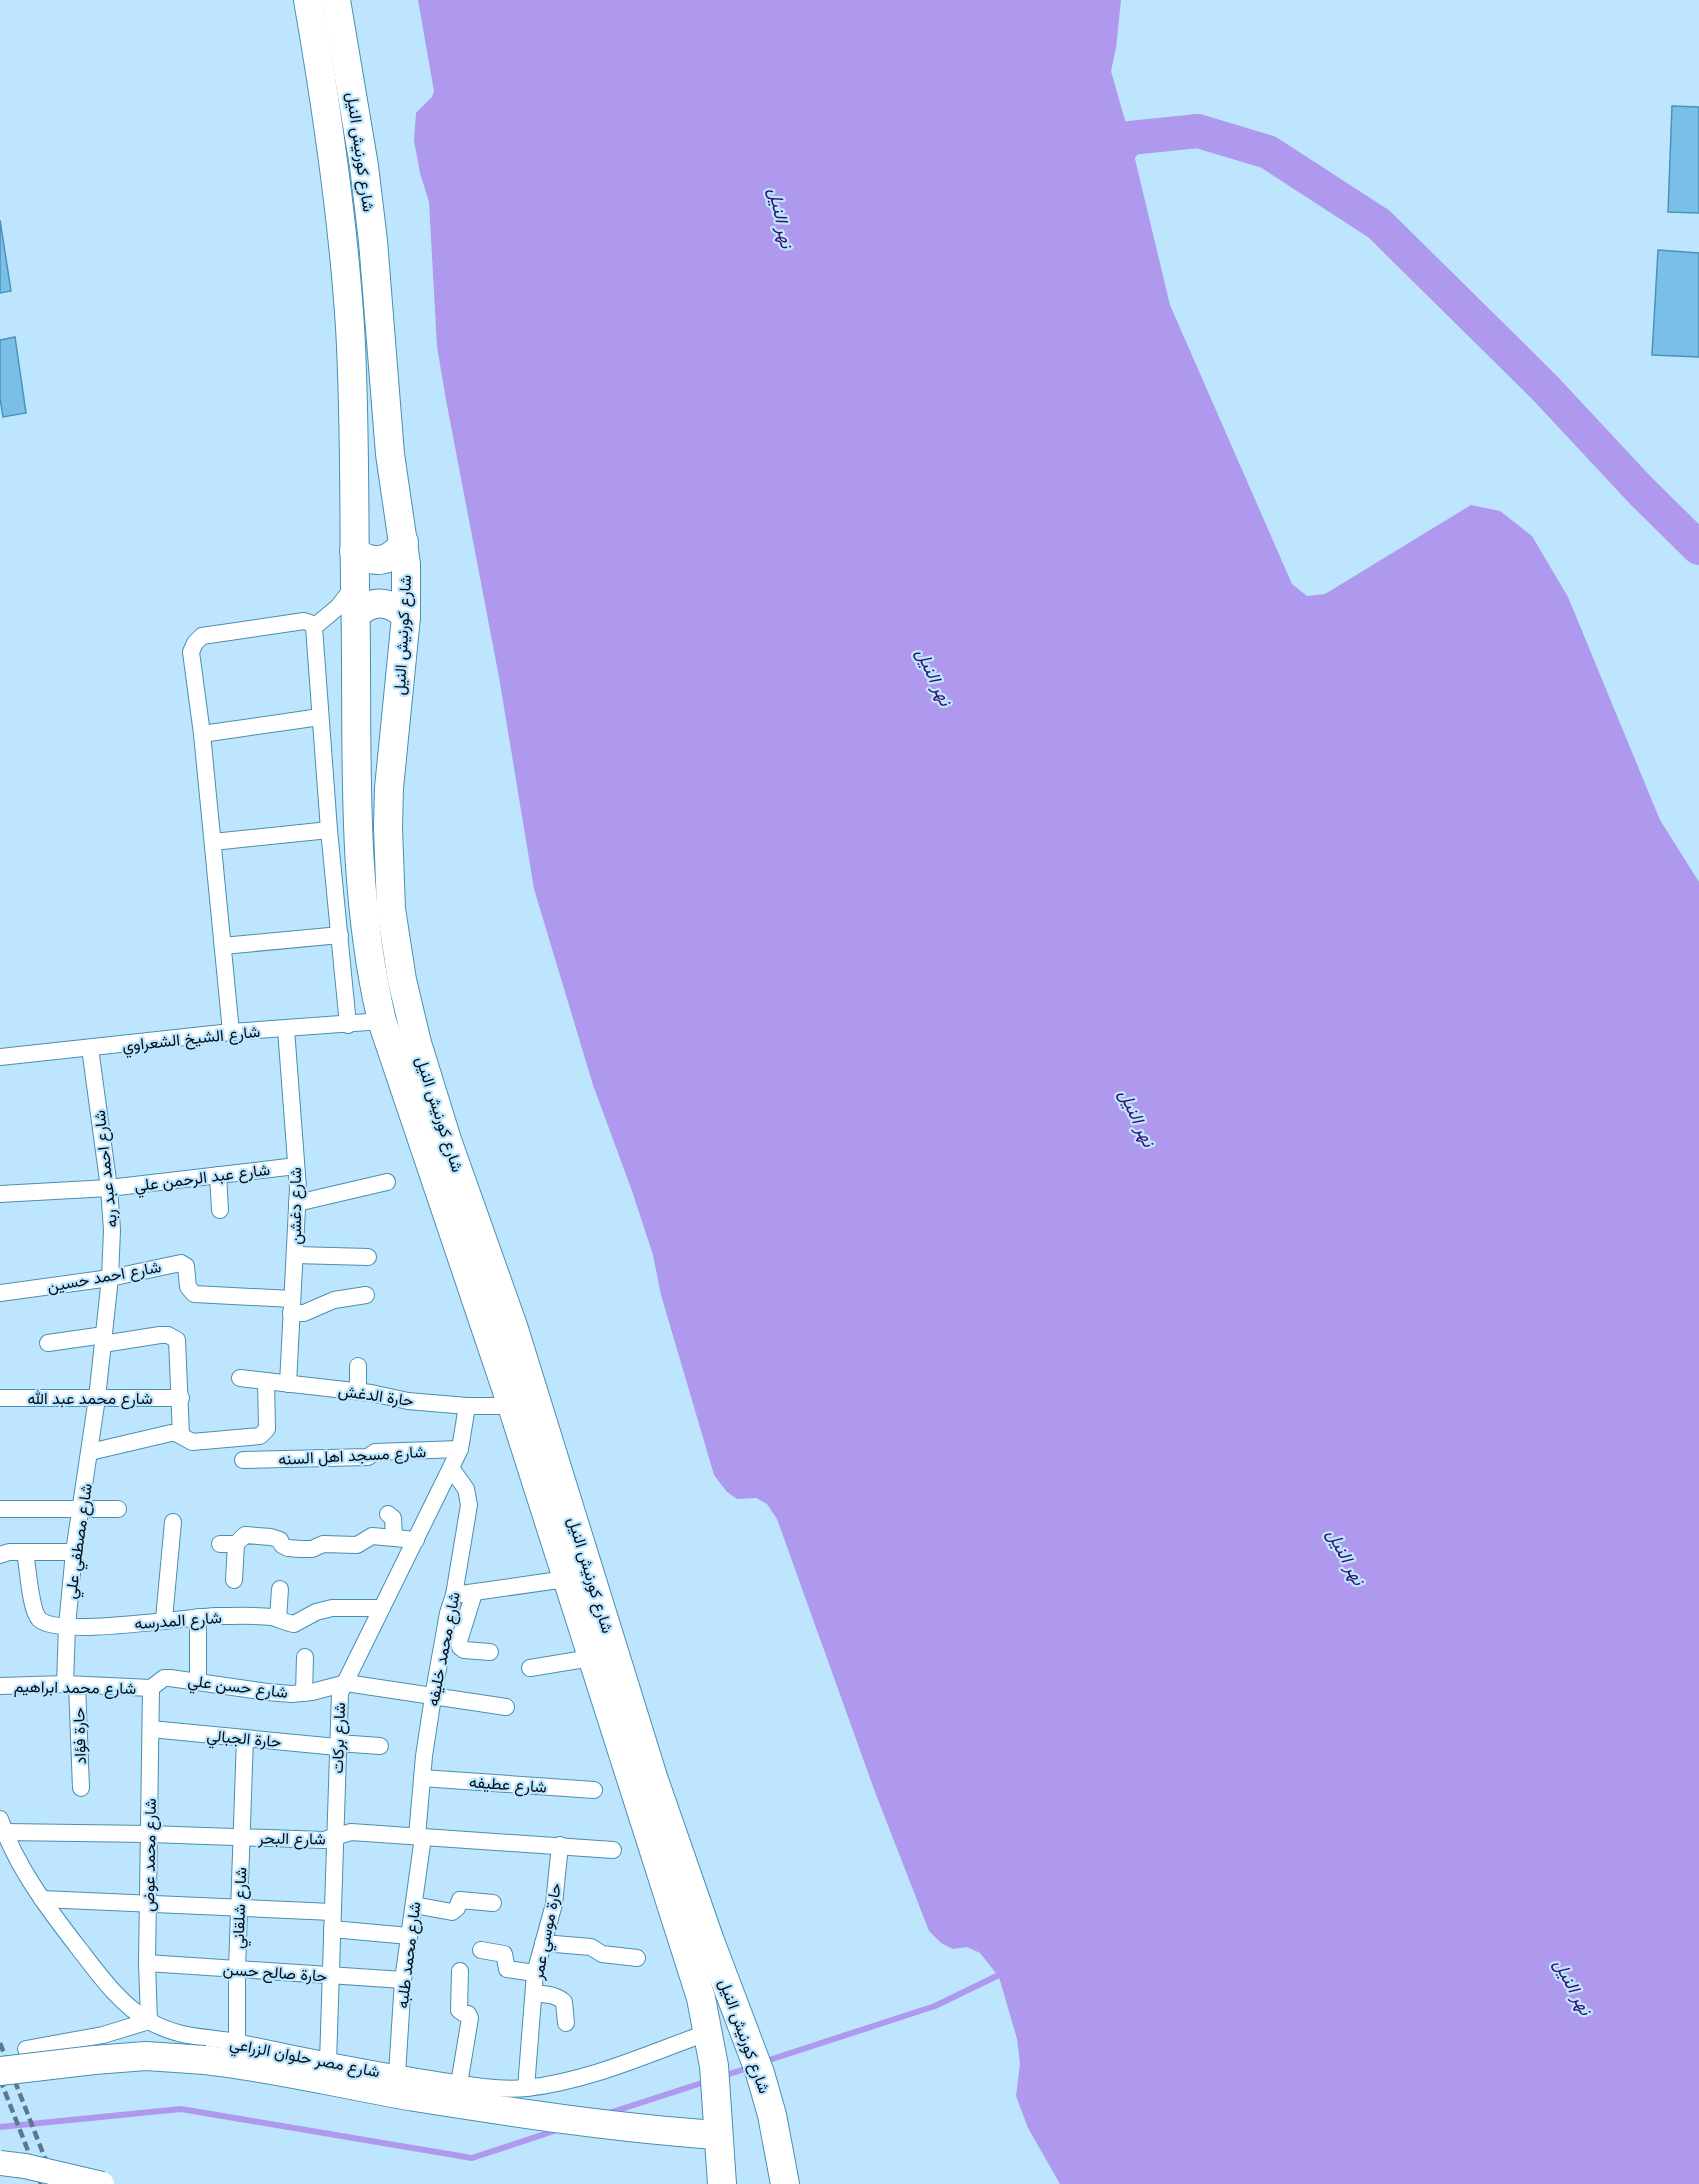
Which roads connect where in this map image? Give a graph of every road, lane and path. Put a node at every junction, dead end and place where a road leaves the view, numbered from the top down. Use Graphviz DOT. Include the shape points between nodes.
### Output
graph roads {
  1 [pos="308,0"];
  2 [pos="336,0"];
  3 [pos="404,542"];
  4 [pos="354,551"];
  5 [pos="355,585"];
  6 [pos="356,615"];
  7 [pos="406,617"];
  8 [pos="314,627"];
  9 [pos="320,717"];
  10 [pos="202,734"];
  11 [pos="329,830"];
  12 [pos="213,842"];
  13 [pos="340,935"];
  14 [pos="224,946"];
  15 [pos="382,1021"];
  16 [pos="348,1025"];
  17 [pos="286,1029"];
  18 [pos="231,1032"];
  19 [pos="90,1048"];
  20 [pos="0,1057"];
  21 [pos="296,1166"];
  22 [pos="218,1174"];
  23 [pos="387,1182"];
  24 [pos="109,1188"];
  25 [pos="0,1194"];
  26 [pos="297,1203"];
  27 [pos="220,1210"];
  28 [pos="295,1255"];
  29 [pos="368,1257"];
  30 [pos="110,1278"];
  31 [pos="0,1293"];
  32 [pos="366,1295"];
  33 [pos="292,1306"];
  34 [pos="103,1339"];
  35 [pos="48,1343"];
  36 [pos="358,1366"];
  37 [pos="240,1378"];
  38 [pos="266,1382"];
  39 [pos="288,1384"];
  40 [pos="358,1392"];
  41 [pos="0,1398"];
  42 [pos="97,1398"];
  43 [pos="180,1398"];
  44 [pos="467,1406"];
  45 [pos="512,1406"];
  46 [pos="181,1435"];
  47 [pos="460,1449"];
  48 [pos="90,1452"];
  49 [pos="243,1460"];
  50 [pos="451,1468"];
  51 [pos="81,1508"];
  52 [pos="0,1509"];
  53 [pos="118,1509"];
  54 [pos="388,1514"];
  55 [pos="173,1522"];
  56 [pos="394,1538"];
  57 [pos="416,1540"];
  58 [pos="25,1552"];
  59 [pos="74,1552"];
  60 [pos="0,1555"];
  61 [pos="566,1579"];
  62 [pos="234,1580"];
  63 [pos="280,1589"];
  64 [pos="474,1593"];
  65 [pos="454,1595"];
  66 [pos="382,1608"];
  67 [pos="198,1617"];
  68 [pos="164,1619"];
  69 [pos="278,1619"];
  70 [pos="67,1626"];
  71 [pos="490,1652"];
  72 [pos="304,1656"];
  73 [pos="591,1658"];
  74 [pos="530,1668"];
  75 [pos="198,1682"];
  76 [pos="346,1683"];
  77 [pos="71,1684"];
  78 [pos="0,1686"];
  79 [pos="151,1688"];
  80 [pos="304,1693"];
  81 [pos="433,1697"];
  82 [pos="506,1707"];
  83 [pos="150,1729"];
  84 [pos="245,1738"];
  85 [pos="337,1745"];
  86 [pos="380,1746"];
  87 [pos="422,1778"];
  88 [pos="81,1788"];
  89 [pos="594,1790"];
  90 [pos="2,1825"];
  91 [pos="149,1834"];
  92 [pos="242,1837"];
  93 [pos="420,1837"];
  94 [pos="334,1838"];
  95 [pos="560,1845"];
  96 [pos="613,1850"];
  97 [pos="42,1899"];
  98 [pos="493,1903"];
  99 [pos="148,1904"];
  100 [pos="414,1905"];
  101 [pos="239,1908"];
  102 [pos="332,1912"];
  103 [pos="332,1929"];
  104 [pos="409,1936"];
  105 [pos="543,1943"];
  106 [pos="481,1950"];
  107 [pos="636,1958"];
  108 [pos="147,1963"];
  109 [pos="237,1969"];
  110 [pos="460,1971"];
  111 [pos="535,1973"];
  112 [pos="331,1975"];
  113 [pos="403,1980"];
  114 [pos="534,1994"];
  115 [pos="149,2021"];
  116 [pos="566,2023"];
  117 [pos="709,2032"];
  118 [pos="237,2042"];
  119 [pos="26,2049"];
  120 [pos="328,2062"];
  121 [pos="0,2072"];
  122 [pos="397,2074"];
  123 [pos="459,2084"];
  124 [pos="526,2088"];
  125 [pos="717,2135"];
  126 [pos="0,2163"];
  127 [pos="102,2184"];
  128 [pos="722,2184"];
  129 [pos="785,2184"];
  1 -- 4 [label="highway, شارع كورنيش النيل" via="326,102 345,265"];
  2 -- 3 [label="highway, شارع كورنيش النيل" via="367,187 390,454"];
  3 -- 4 [label="highway" via="399,551 382,561 362,558"];
  3 -- 7 [label="highway, شارع كورنيش النيل"];
  4 -- 5 [label="highway, شارع كورنيش النيل"];
  5 -- 6 [label="highway, شارع كورنيش النيل"];
  5 -- 8 [label="street" via="339,607"];
  6 -- 7 [label="highway" via="381,603 399,609"];
  6 -- 15 [label="highway, شارع كورنيش النيل" via="359,859"];
  7 -- 129 [label="highway, شارع كورنيش النيل" via="388,828 391,909 409,1012 447,1140 517,1338 653,1777 760,2073"];
  8 -- 9 [label="street"];
  8 -- 10 [label="street" via="304,621 202,636 191,652"];
  9 -- 10 [label="street"];
  9 -- 11 [label="street"];
  10 -- 12 [label="street"];
  11 -- 12 [label="street"];
  11 -- 13 [label="street"];
  12 -- 14 [label="street"];
  13 -- 14 [label="street"];
  13 -- 16 [label="street"];
  14 -- 18 [label="street"];
  15 -- 16 [label="street, شارع الشيخ الشعراوي"];
  15 -- 45 [label="highway, شارع كورنيش النيل"];
  16 -- 17 [label="street, شارع الشيخ الشعراوي"];
  17 -- 18 [label="street, شارع الشيخ الشعراوي"];
  17 -- 21 [label="street, شارع دغشن"];
  18 -- 19 [label="street, شارع الشيخ الشعراوي"];
  19 -- 20 [label="street, شارع الشيخ الشعراوي"];
  19 -- 24 [label="street, شارع احمد عبد ربه"];
  21 -- 22 [label="street, شارع عبد الرحمن علي"];
  21 -- 26 [label="street, شارع دغشن"];
  22 -- 24 [label="street, شارع عبد الرحمن علي"];
  22 -- 27 [label="street"];
  23 -- 26 [label="street"];
  24 -- 25 [label="street, شارع عبد الرحمن علي"];
  24 -- 30 [label="street, شارع احمد عبد ربه"];
  26 -- 28 [label="street, شارع دغشن"];
  28 -- 29 [label="street"];
  28 -- 33 [label="street, شارع دغشن"];
  30 -- 31 [label="street, شارع احمد حسين"];
  30 -- 33 [label="street, شارع احمد حسين" via="181,1263 186,1266 188,1287 194,1294"];
  30 -- 34 [label="street, شارع احمد عبد ربه"];
  32 -- 33 [label="street" via="334,1300 304,1313"];
  33 -- 39 [label="street, شارع دغشن"];
  34 -- 35 [label="street"];
  34 -- 42 [label="street, شارع احمد عبد ربه"];
  34 -- 43 [label="street" via="160,1335 177,1340"];
  36 -- 40 [label="street"];
  37 -- 38 [label="street, حارة الدغش"];
  38 -- 39 [label="street, حارة الدغش"];
  38 -- 46 [label="street" via="267,1429 260,1436 192,1442"];
  39 -- 40 [label="street, حارة الدغش"];
  40 -- 44 [label="street, حارة الدغش"];
  41 -- 42 [label="street, شارع محمد عبد الله"];
  42 -- 43 [label="street, شارع محمد عبد الله"];
  42 -- 48 [label="street, شارع مصطفي علي"];
  43 -- 46 [label="street"];
  44 -- 45 [label="street, حارة الدغش"];
  44 -- 47 [label="street, شارع بركات"];
  45 -- 61 [label="highway, شارع كورنيش النيل"];
  46 -- 48 [label="street" via="168,1433"];
  47 -- 49 [label="street, شارع مسجد اهل السنه" via="375,1452 368,1457"];
  47 -- 50 [label="street, شارع بركات"];
  48 -- 51 [label="street, شارع مصطفي علي"];
  50 -- 57 [label="street, شارع بركات"];
  50 -- 65 [label="street, شارع محمد خليفه" via="469,1498"];
  51 -- 52 [label="street"];
  51 -- 53 [label="street"];
  51 -- 59 [label="street, شارع مصطفي علي"];
  54 -- 56 [label="street" via="393,1518"];
  55 -- 68 [label="street"];
  56 -- 57 [label="street"];
  56 -- 62 [label="street" via="372,1536 361,1545 323,1544 300,1549 288,1548 271,1537 245,1535 228,1544"];
  57 -- 66 [label="street, شارع بركات"];
  58 -- 59 [label="street"];
  58 -- 60 [label="street"];
  58 -- 70 [label="street, شارع المدرسه" via="34,1610 39,1619"];
  59 -- 70 [label="street, شارع مصطفي علي"];
  61 -- 64 [label="street"];
  61 -- 73 [label="highway, شارع كورنيش النيل"];
  63 -- 69 [label="street"];
  64 -- 65 [label="street"];
  64 -- 71 [label="street" via="460,1647"];
  65 -- 81 [label="street, شارع محمد خليفه"];
  66 -- 69 [label="street, شارع المدرسه" via="332,1608 294,1624"];
  66 -- 76 [label="street, شارع بركات"];
  67 -- 68 [label="street, شارع المدرسه"];
  67 -- 69 [label="street, شارع المدرسه"];
  67 -- 75 [label="street"];
  68 -- 70 [label="street, شارع المدرسه" via="97,1628"];
  70 -- 77 [label="street, شارع مصطفي علي"];
  72 -- 80 [label="street"];
  73 -- 74 [label="street"];
  73 -- 117 [label="highway, شارع كورنيش النيل"];
  75 -- 79 [label="street, شارع حسن علي" via="164,1678"];
  75 -- 80 [label="street, شارع حسن علي"];
  76 -- 80 [label="street, شارع حسن علي"];
  76 -- 81 [label="street, شارع حسن علي"];
  76 -- 85 [label="street, شارع بركات" via="339,1697"];
  77 -- 78 [label="street, شارع محمد ابراهيم"];
  77 -- 79 [label="street, شارع محمد ابراهيم"];
  77 -- 88 [label="street, حارة فؤاد"];
  79 -- 83 [label="street, شارع محمد عوض"];
  81 -- 82 [label="street, شارع حسن علي"];
  81 -- 87 [label="street, شارع محمد خليفه"];
  83 -- 84 [label="street, حارة الجبالي"];
  83 -- 91 [label="street, شارع محمد عوض"];
  84 -- 85 [label="street, حارة الجبالي"];
  84 -- 92 [label="street, شارع شلقاني"];
  85 -- 86 [label="street, حارة الجبالي"];
  85 -- 94 [label="street, شارع بركات"];
  87 -- 89 [label="street, شارع عطيفه"];
  87 -- 93 [label="street, شارع محمد خليفه"];
  90 -- 91 [label="street, شارع البحر"];
  90 -- 97 [label="street, شارع مصر حلوان الزراعي"];
  91 -- 92 [label="street, شارع البحر"];
  91 -- 99 [label="street, شارع محمد عوض"];
  92 -- 94 [label="street, شارع البحر"];
  92 -- 101 [label="street, شارع شلقاني"];
  93 -- 94 [label="street, شارع البحر" via="351,1832"];
  93 -- 95 [label="street, شارع البحر"];
  93 -- 100 [label="street, شارع محمد طلبه"];
  94 -- 102 [label="street, شارع بركات"];
  95 -- 96 [label="street, شارع البحر"];
  95 -- 105 [label="street, حارة موسي عمر" via="554,1904"];
  97 -- 99 [label="street"];
  97 -- 115 [label="street, شارع مصر حلوان الزراعي" via="100,1977"];
  98 -- 100 [label="street" via="460,1900 452,1912"];
  99 -- 101 [label="street"];
  99 -- 108 [label="street, شارع محمد عوض"];
  100 -- 104 [label="street, شارع محمد طلبه"];
  101 -- 102 [label="street"];
  101 -- 109 [label="street, شارع شلقاني"];
  102 -- 103 [label="street, شارع بركات"];
  103 -- 104 [label="street"];
  103 -- 112 [label="street, شارع بركات"];
  104 -- 113 [label="street, شارع محمد طلبه"];
  105 -- 107 [label="street" via="591,1947 608,1956"];
  105 -- 111 [label="street, حارة موسي عمر"];
  106 -- 111 [label="street" via="504,1954 507,1968"];
  108 -- 109 [label="street, حارة صالح حسن"];
  108 -- 115 [label="street, شارع محمد عوض"];
  109 -- 112 [label="street, حارة صالح حسن"];
  109 -- 118 [label="street, شارع شلقاني"];
  110 -- 123 [label="street" via="459,2010 470,2018"];
  111 -- 114 [label="street, حارة موسي عمر"];
  112 -- 113 [label="street, حارة صالح حسن"];
  112 -- 120 [label="street, شارع بركات"];
  113 -- 122 [label="street, شارع محمد طلبه"];
  114 -- 116 [label="street" via="560,1998"];
  114 -- 124 [label="street, حارة موسي عمر"];
  115 -- 118 [label="street, شارع مصر حلوان الزراعي" via="187,2036"];
  115 -- 119 [label="street"];
  117 -- 124 [label="street, شارع مصر حلوان الزراعي" via="599,2072"];
  117 -- 125 [label="highway, شارع كورنيش النيل"];
  118 -- 120 [label="street, شارع مصر حلوان الزراعي"];
  120 -- 122 [label="street, شارع مصر حلوان الزراعي"];
  121 -- 125 [label="highway, bridge" via="146,2056 205,2060 617,2127"];
  122 -- 123 [label="street, شارع مصر حلوان الزراعي"];
  123 -- 124 [label="street, شارع مصر حلوان الزراعي"];
  125 -- 128 [label="highway, شارع كورنيش النيل"];
  126 -- 127 [label="main road, bridge"];
}
